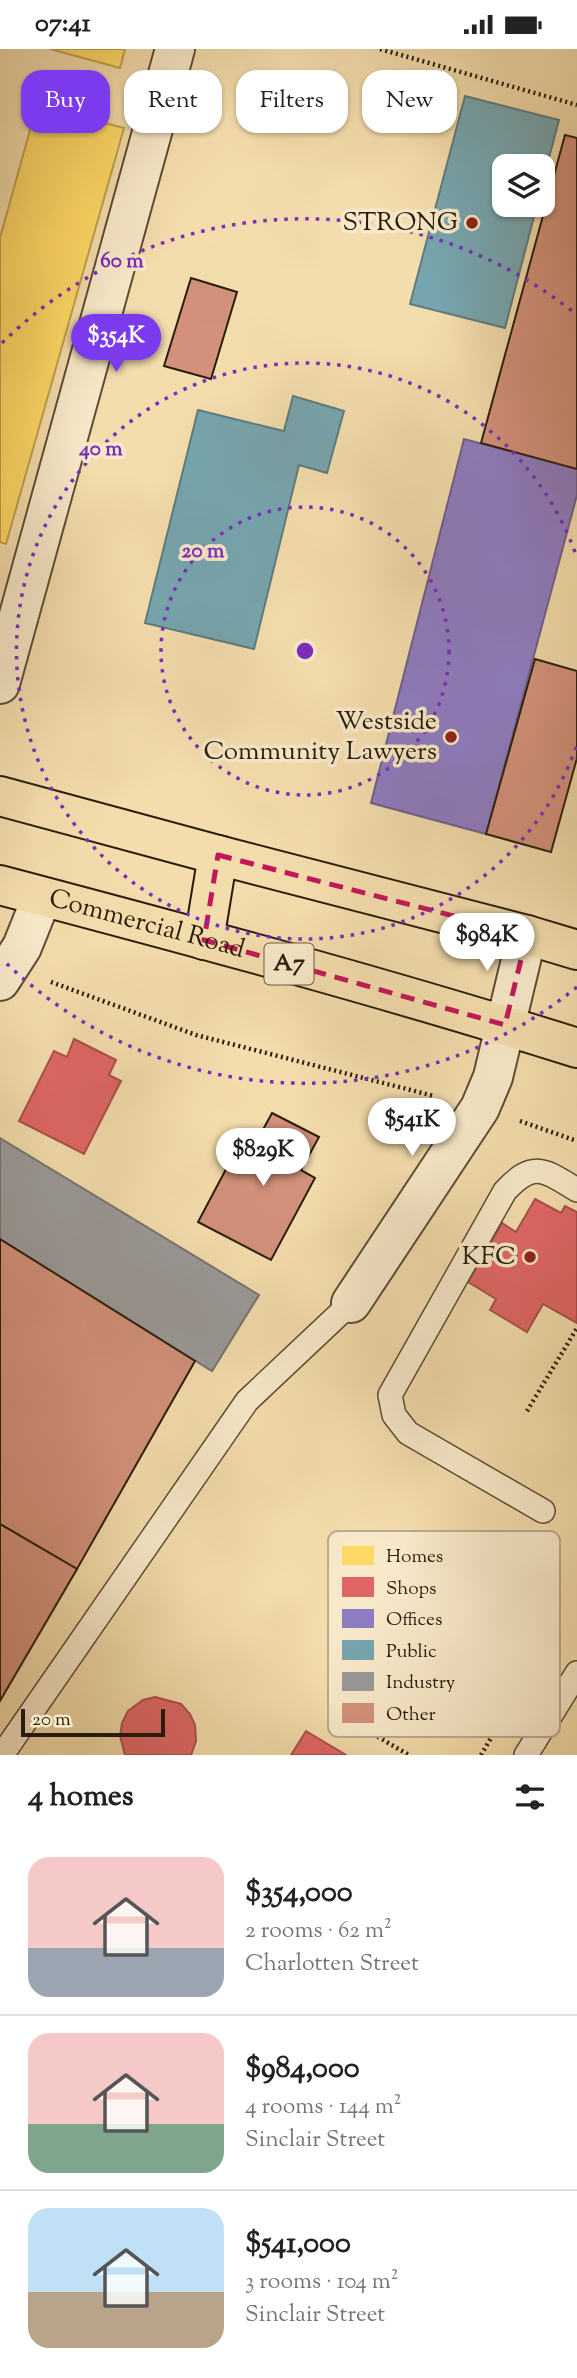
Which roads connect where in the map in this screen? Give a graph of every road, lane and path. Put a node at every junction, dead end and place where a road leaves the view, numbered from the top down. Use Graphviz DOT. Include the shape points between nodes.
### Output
graph roads {
  1 [pos="175,49"];
  2 [pos="380,49"];
  3 [pos="577,105"];
  4 [pos="0,684"];
  5 [pos="0,796"];
  6 [pos="218,855"];
  7 [pos="0,885"];
  8 [pos="42,897"];
  9 [pos="527,935"];
  10 [pos="204,940"];
  11 [pos="577,950"];
  12 [pos="4,974"];
  13 [pos="505,1025"];
  14 [pos="577,1048"];
  15 [pos="480,1108"];
  16 [pos="577,1141"];
  17 [pos="577,1190"];
  18 [pos="351,1303"];
  19 [pos="577,1328"];
  20 [pos="527,1411"];
  21 [pos="543,1511"];
  22 [pos="577,1673"];
  23 [pos="560,1700"];
  24 [pos="378,1737"];
  25 [pos="537,1737"];
  26 [pos="2,1755"];
  27 [pos="409,1755"];
  28 [pos="526,1755"];
  1 -- 4 [label="street"];
  2 -- 3 [label="path"];
  5 -- 6 [label="main road"];
  6 -- 9 [label="main road"];
  6 -- 10 [label="main road"];
  7 -- 8 [label="main road, Commercial Road / A7"];
  8 -- 10 [label="main road, Commercial Road / A7"];
  8 -- 12 [label="street" via="22,947"];
  9 -- 11 [label="main road"];
  9 -- 13 [label="street"];
  10 -- 13 [label="main road, Commercial Road / A7"];
  12 -- 15 [label="path" via="196,1035"];
  13 -- 14 [label="main road, Commercial Road / A7"];
  13 -- 15 [label="street" via="493,1077"];
  15 -- 16 [label="path"];
  15 -- 18 [label="street"];
  17 -- 21 [label="lane" via="534,1170 518,1177 505,1191 390,1395 394,1415 408,1433"];
  18 -- 26 [label="lane" via="247,1401"];
  19 -- 20 [label="path"];
  22 -- 23 [label="lane"];
  24 -- 27 [label="path"];
  25 -- 28 [label="lane"];
}
